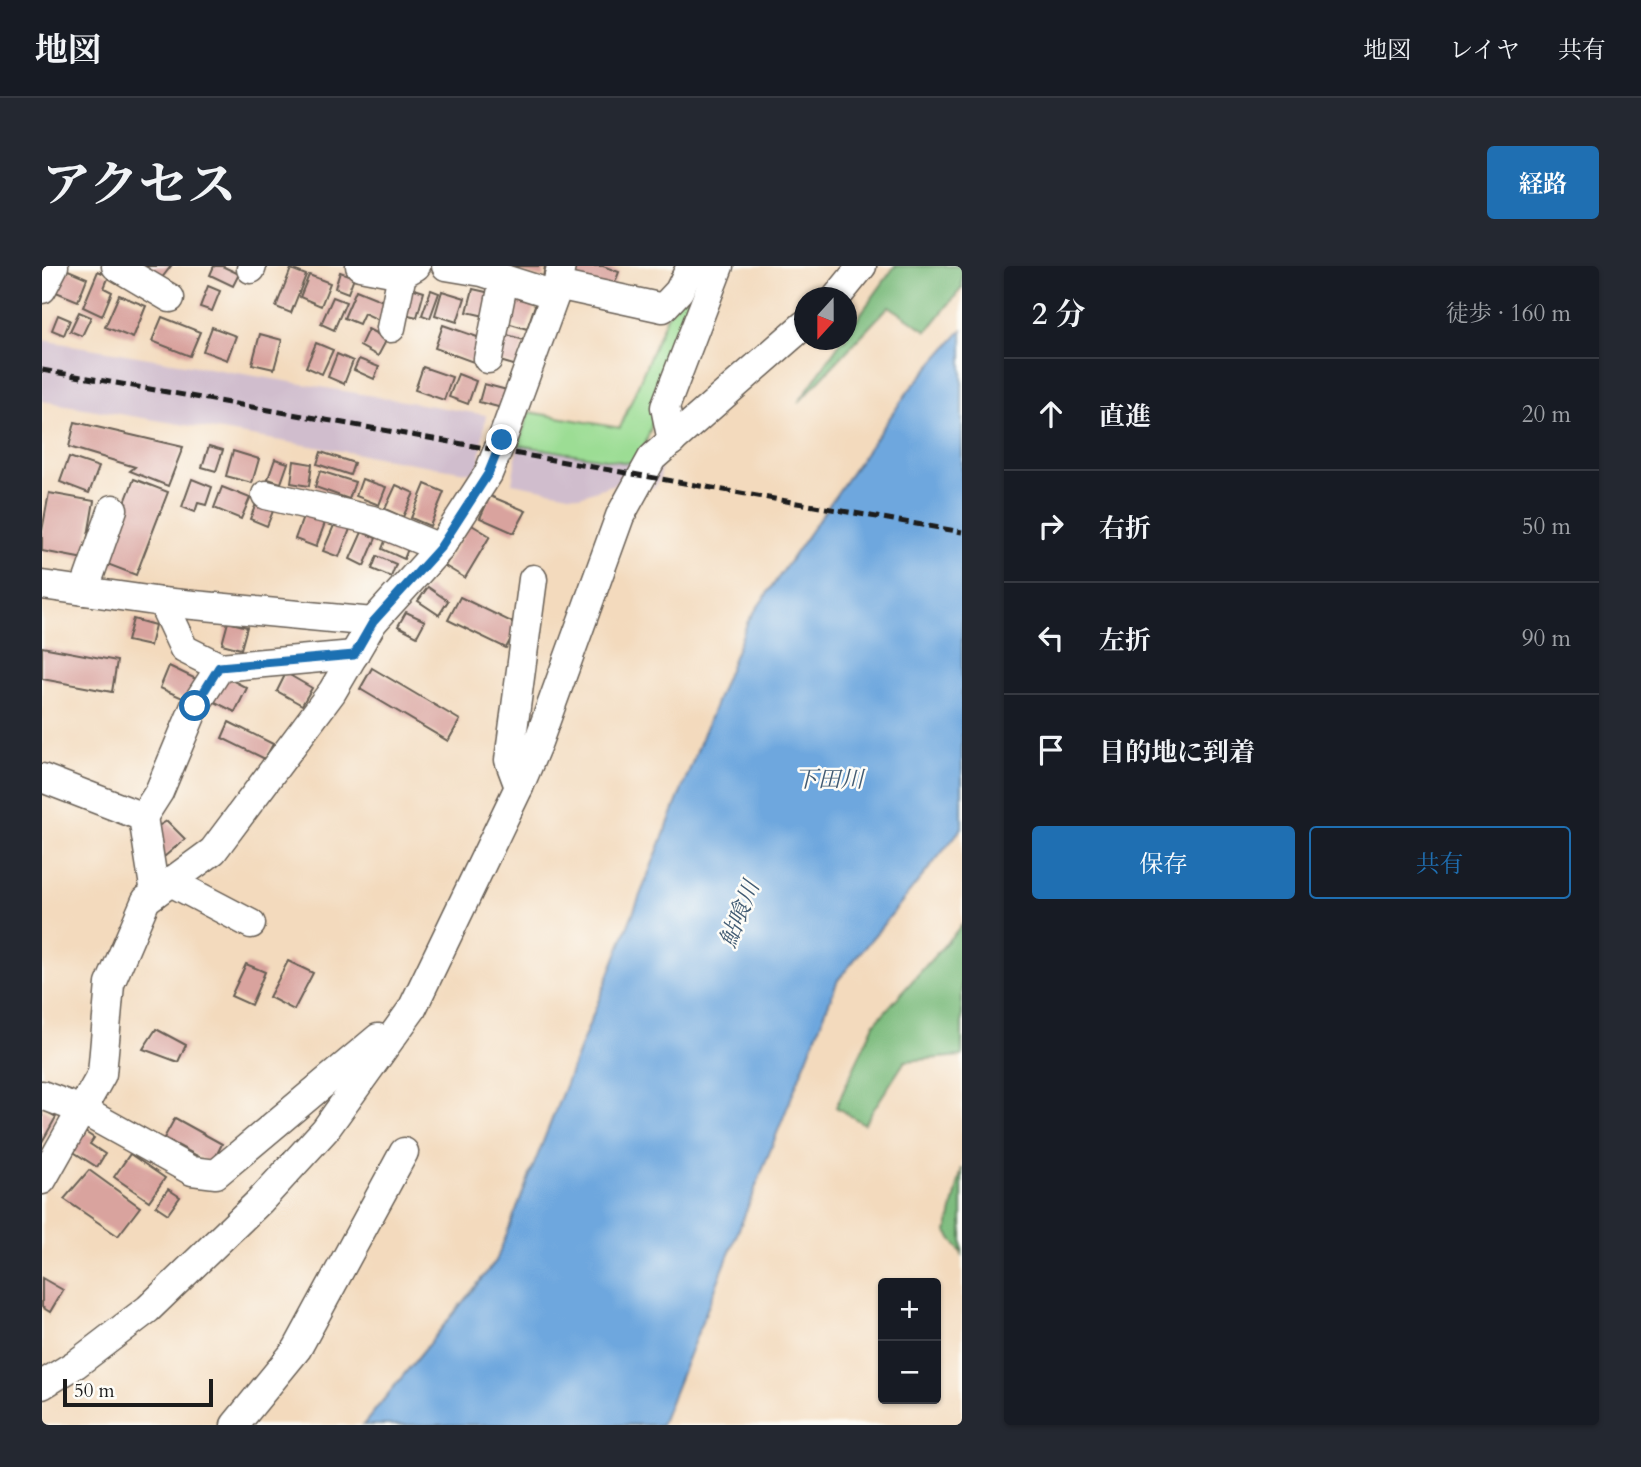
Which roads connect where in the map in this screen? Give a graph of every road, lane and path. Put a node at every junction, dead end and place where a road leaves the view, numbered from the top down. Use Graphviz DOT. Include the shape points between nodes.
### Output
graph roads {
  1 [pos="54,266"];
  2 [pos="116,266"];
  3 [pos="360,266"];
  4 [pos="446,266"];
  5 [pos="691,266"];
  6 [pos="719,266"];
  7 [pos="862,266"];
  8 [pos="410,269"];
  9 [pos="490,273"];
  10 [pos="557,282"];
  11 [pos="845,287"];
  12 [pos="42,289"];
  13 [pos="170,298"];
  14 [pos="391,328"];
  15 [pos="794,334"];
  16 [pos="488,359"];
  17 [pos="672,441"];
  18 [pos="266,495"];
  19 [pos="113,509"];
  20 [pos="440,548"];
  21 [pos="533,579"];
  22 [pos="42,585"];
  23 [pos="84,591"];
  24 [pos="162,602"];
  25 [pos="373,622"];
  26 [pos="354,655"];
  27 [pos="219,667"];
  28 [pos="42,778"];
  29 [pos="519,787"];
  30 [pos="143,817"];
  31 [pos="163,887"];
  32 [pos="251,924"];
  33 [pos="412,1009"];
  34 [pos="42,1095"];
  35 [pos="82,1110"];
  36 [pos="404,1152"];
  37 [pos="42,1180"];
  38 [pos="42,1385"];
  39 [pos="235,1425"];
  1 -- 12 [label="street"];
  2 -- 13 [label="street"];
  3 -- 8 [label="street"];
  4 -- 9 [label="street"];
  5 -- 10 [label="street" via="679,291 663,308"];
  6 -- 17 [label="street" via="664,407"];
  7 -- 11 [label="street"];
  8 -- 14 [label="street"];
  9 -- 10 [label="street"];
  9 -- 16 [label="street"];
  10 -- 20 [label="street" via="488,474"];
  15 -- 17 [label="street"];
  17 -- 29 [label="street" via="652,458 620,516"];
  18 -- 20 [label="street" via="372,520"];
  19 -- 23 [label="street"];
  20 -- 25 [label="street"];
  21 -- 29 [label="street" via="509,760"];
  22 -- 23 [label="street"];
  23 -- 24 [label="street"];
  24 -- 25 [label="street"];
  24 -- 27 [label="street" via="184,649"];
  25 -- 26 [label="street"];
  26 -- 27 [label="street"];
  26 -- 31 [label="street" via="332,692 213,851"];
  27 -- 30 [label="street" via="195,706 159,792"];
  28 -- 30 [label="street"];
  29 -- 33 [label="street"];
  30 -- 31 [label="street"];
  31 -- 32 [label="street"];
  31 -- 35 [label="street" via="146,900 110,984 102,1074"];
  33 -- 35 [label="street" via="216,1174 192,1171"];
  33 -- 38 [label="street" via="325,1130 260,1201 148,1308"];
  34 -- 35 [label="street"];
  35 -- 37 [label="street"];
  36 -- 39 [label="street" via="297,1349"];
}
